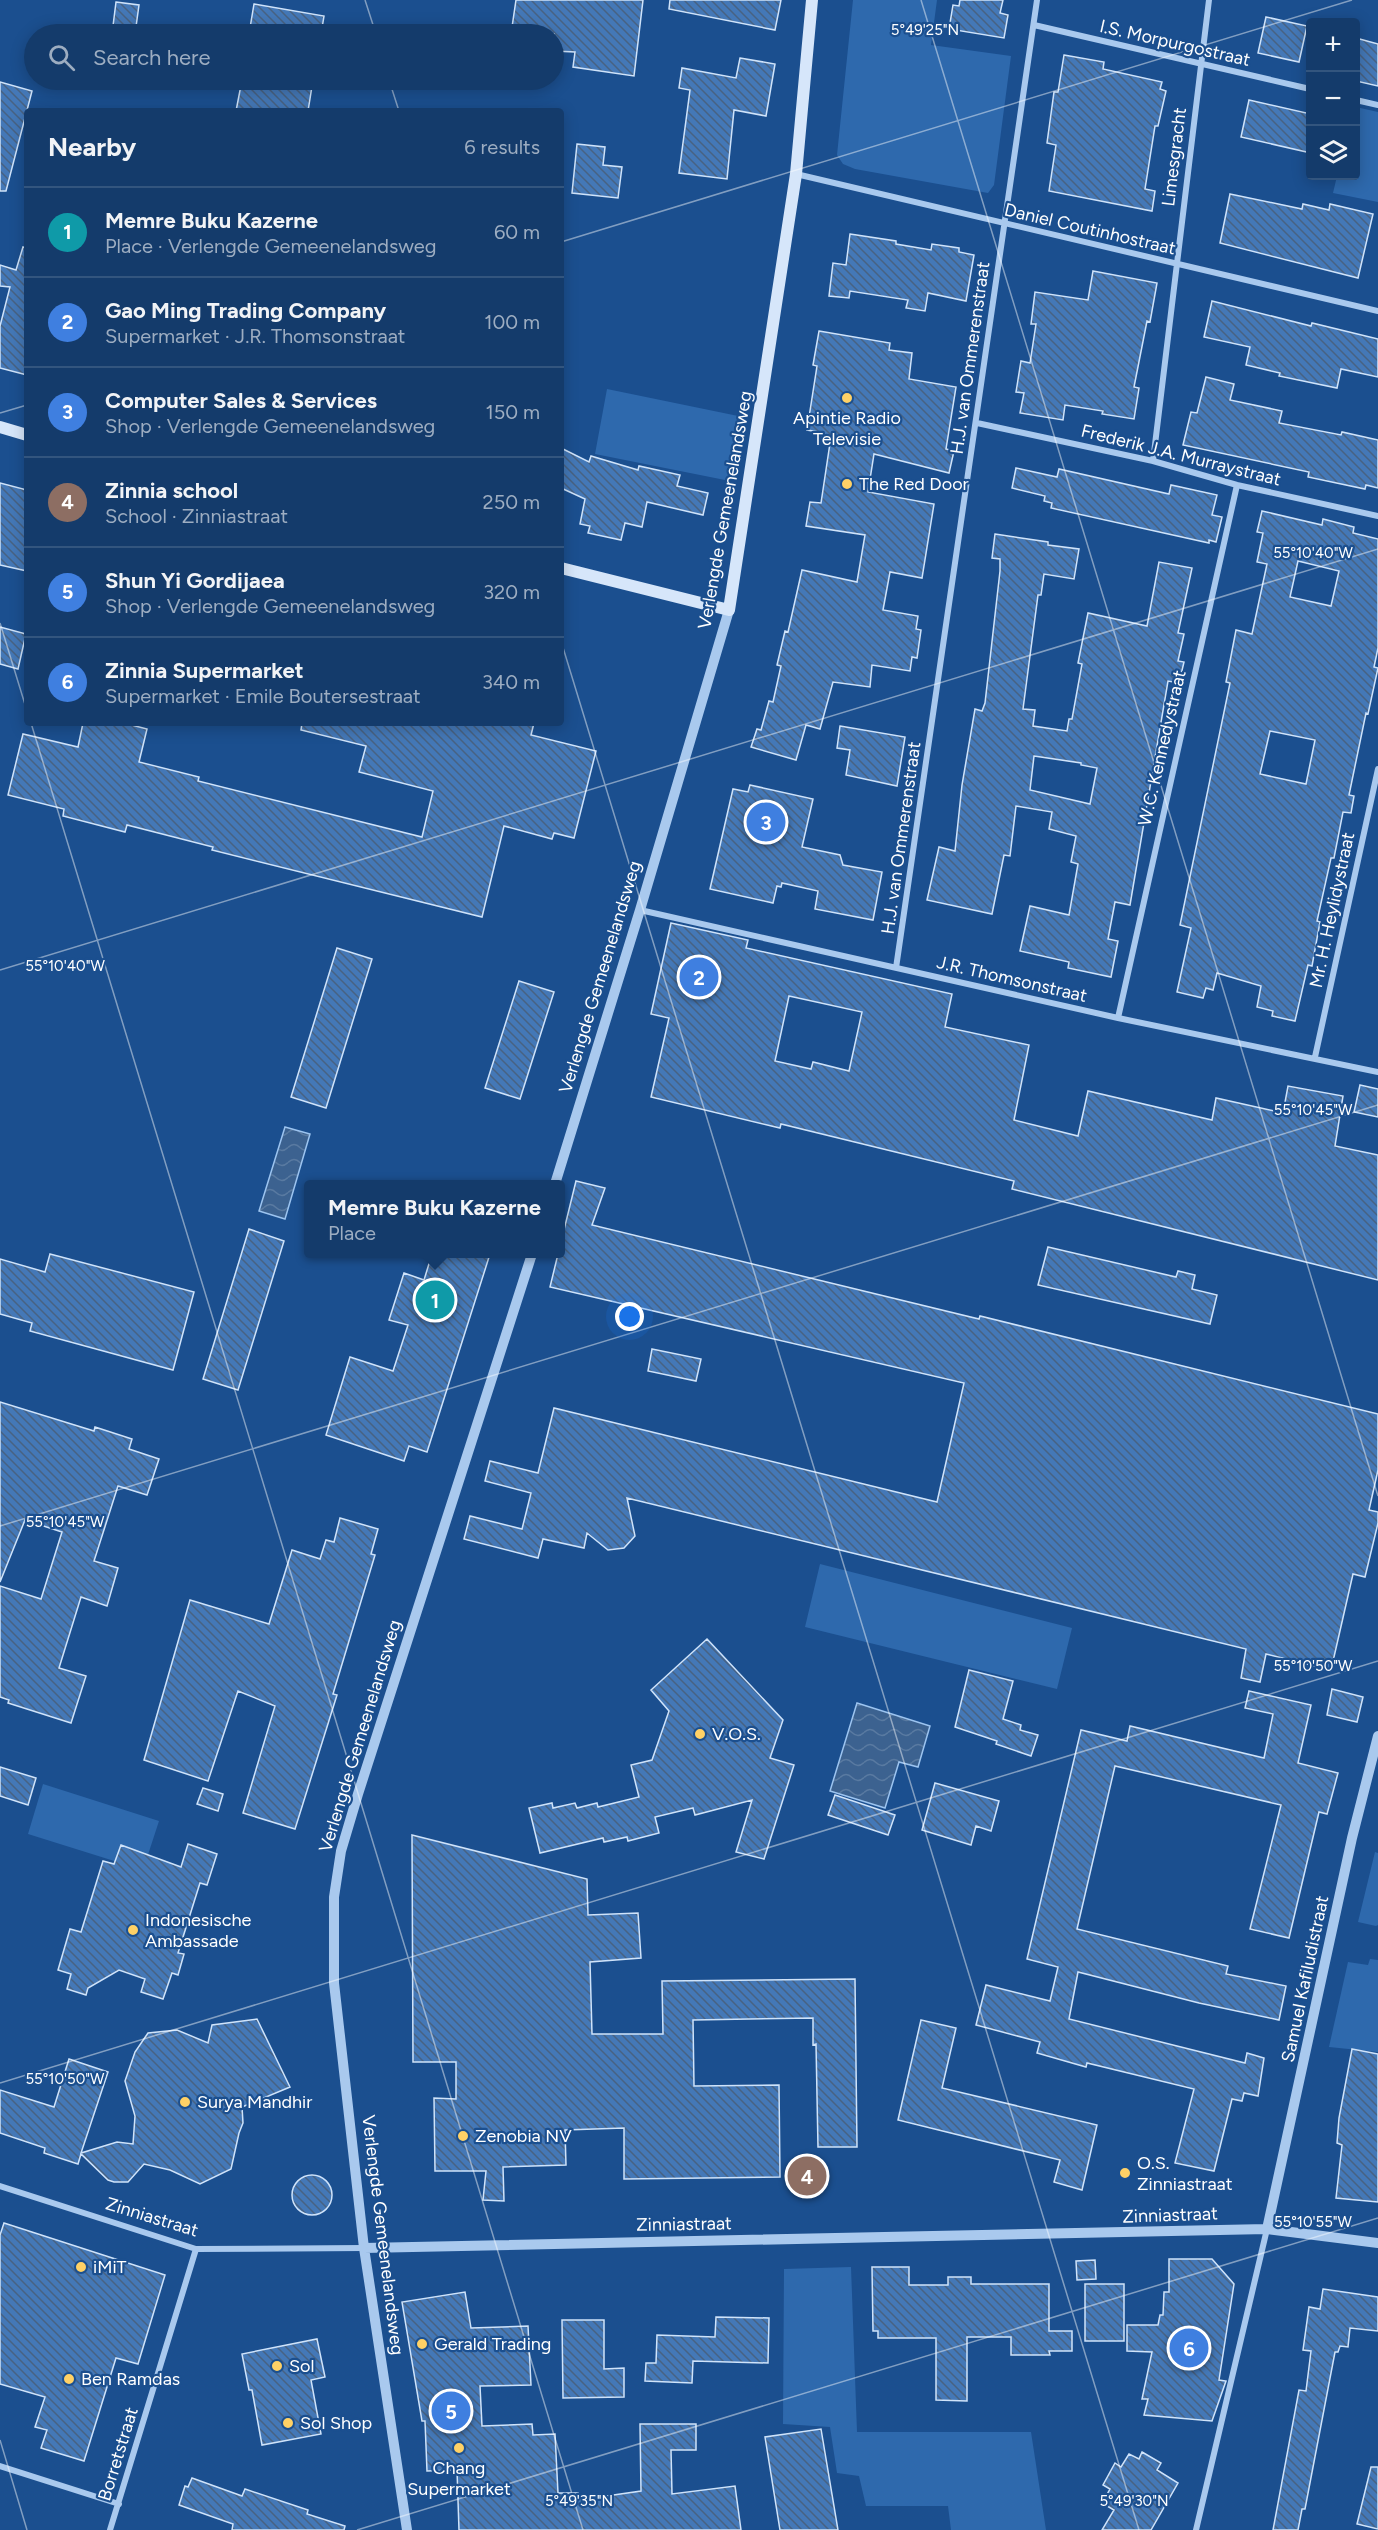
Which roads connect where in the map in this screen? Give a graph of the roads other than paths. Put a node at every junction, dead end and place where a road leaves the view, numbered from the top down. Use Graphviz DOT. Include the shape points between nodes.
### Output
graph roads {
  1 [pos="812,0"];
  2 [pos="1037,0"];
  3 [pos="1209,0"];
  4 [pos="1034,25"];
  5 [pos="1201,64"];
  6 [pos="1306,88"];
  7 [pos="1360,101"];
  8 [pos="1378,105"];
  9 [pos="796,174"];
  10 [pos="1003,224"];
  11 [pos="1176,263"];
  12 [pos="1378,311"];
  13 [pos="977,423"];
  14 [pos="0,428"];
  15 [pos="24,434"];
  16 [pos="1153,461"];
  17 [pos="1236,484"];
  18 [pos="1378,516"];
  19 [pos="564,569"];
  20 [pos="729,610"];
  21 [pos="1378,769"];
  22 [pos="640,910"];
  23 [pos="896,968"];
  24 [pos="1118,1018"];
  25 [pos="1315,1057"];
  26 [pos="1378,1072"];
  27 [pos="557,1180"];
  28 [pos="531,1258"];
  29 [pos="1378,1736"];
  30 [pos="0,2186"];
  31 [pos="1267,2229"];
  32 [pos="1378,2243"];
  33 [pos="364,2248"];
  34 [pos="196,2249"];
  35 [pos="0,2466"];
  36 [pos="119,2504"];
  37 [pos="110,2530"];
  38 [pos="407,2530"];
  39 [pos="1196,2530"];
  1 -- 9 [label="main road, Verlengde Gemeenelandsweg"];
  2 -- 4 [label="street, H.J. van Ommerenstraat"];
  3 -- 5 [label="street, Limesgracht"];
  4 -- 5 [label="street, I.S. Morpurgostraat"];
  4 -- 10 [label="street, H.J. van Ommerenstraat"];
  5 -- 6 [label="street, I.S. Morpurgostraat"];
  5 -- 11 [label="street, Limesgracht"];
  7 -- 8 [label="street"];
  9 -- 10 [label="street, Daniel Coutinhostraat"];
  9 -- 20 [label="main road, Verlengde Gemeenelandsweg"];
  10 -- 11 [label="street, Daniel Coutinhostraat"];
  10 -- 13 [label="street, H.J. van Ommerenstraat"];
  11 -- 12 [label="street, Daniel Coutinhostraat"];
  11 -- 16 [label="street, Limesgracht"];
  13 -- 16 [label="street, Frederik J.A. Murraystraat"];
  13 -- 23 [label="street, H.J. van Ommerenstraat"];
  14 -- 15 [label="main road"];
  16 -- 17 [label="street, Frederik J.A. Murraystraat"];
  17 -- 18 [label="street, Frederik J.A. Murraystraat"];
  17 -- 24 [label="street, W.C. Kennedystraat"];
  19 -- 20 [label="main road"];
  20 -- 22 [label="street, Verlengde Gemeenelandsweg"];
  21 -- 25 [label="street, Mr. H. Heylidystraat"];
  22 -- 23 [label="street, J.R. Thomsonstraat"];
  22 -- 27 [label="street, Verlengde Gemeenelandsweg"];
  23 -- 24 [label="street, J.R. Thomsonstraat"];
  24 -- 25 [label="street, J.R. Thomsonstraat"];
  25 -- 26 [label="street, J.R. Thomsonstraat"];
  28 -- 33 [label="street, Verlengde Gemeenelandsweg" via="341,1851 334,1897 334,1983"];
  29 -- 31 [label="street, Samuel Kafiludistraat"];
  30 -- 34 [label="street, Zinniastraat"];
  31 -- 32 [label="street, Zinniastraat"];
  31 -- 33 [label="street, Zinniastraat"];
  31 -- 39 [label="street"];
  33 -- 34 [label="street, Zinniastraat"];
  33 -- 38 [label="street, Verlengde Gemeenelandsweg"];
  34 -- 36 [label="street, Borretstraat"];
  35 -- 36 [label="street"];
  36 -- 37 [label="street, Borretstraat"];
}
